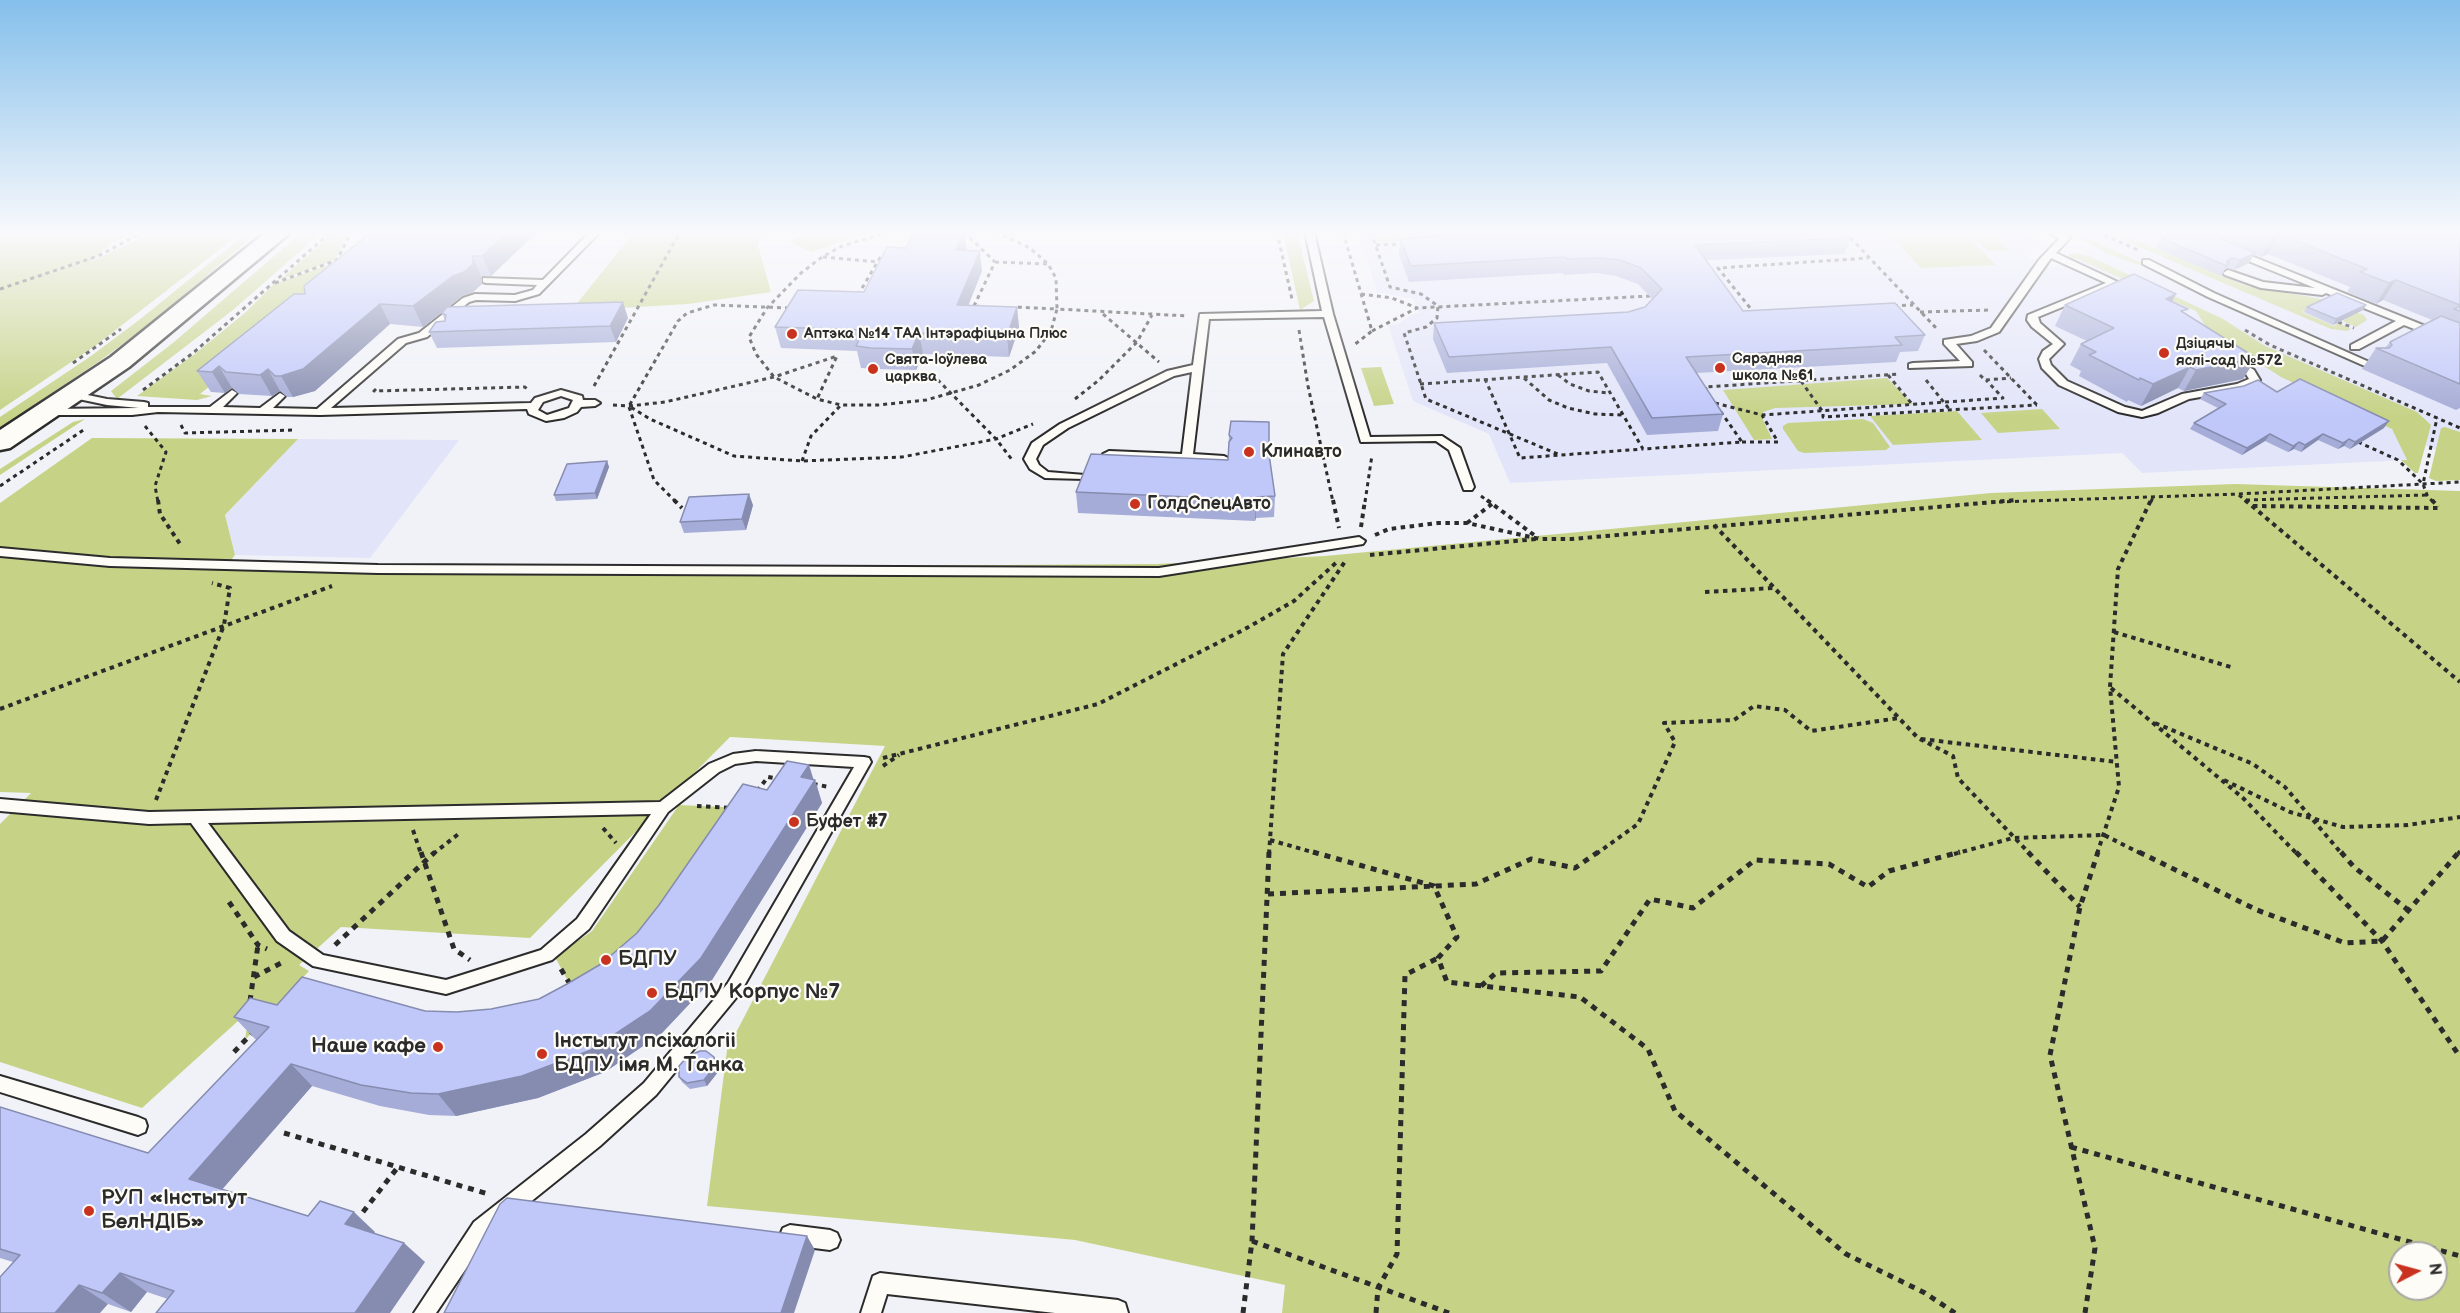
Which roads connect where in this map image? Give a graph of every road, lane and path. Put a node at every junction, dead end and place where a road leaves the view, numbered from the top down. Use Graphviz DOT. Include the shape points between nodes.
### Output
graph roads {
  1 [pos="207,293"];
  2 [pos="262,293"];
  3 [pos="532,293"];
  4 [pos="648,293"];
  5 [pos="781,293"];
  6 [pos="859,293"];
  7 [pos="980,293"];
  8 [pos="1056,293"];
  9 [pos="1323,293"];
  10 [pos="1418,293"];
  11 [pos="1738,293"];
  12 [pos="1902,293"];
  13 [pos="2021,293"];
  14 [pos="2088,293"];
  15 [pos="2139,293"];
  16 [pos="2192,293"];
  17 [pos="2208,293"];
  18 [pos="2335,293"];
  19 [pos="1361,294"];
  20 [pos="2143,295"];
  21 [pos="1650,296"];
  22 [pos="855,299"];
  23 [pos="1913,305"];
  24 [pos="986,306"];
  25 [pos="1438,306"];
  26 [pos="1891,306"];
  27 [pos="1010,307"];
  28 [pos="767,308"];
  29 [pos="790,308"];
  30 [pos="1417,308"];
  31 [pos="1057,309"];
  32 [pos="1996,310"];
  33 [pos="1920,312"];
  34 [pos="1103,313"];
  35 [pos="1328,314"];
  36 [pos="1755,314"];
  37 [pos="1152,315"];
  38 [pos="1204,316"];
  39 [pos="2403,321"];
  40 [pos="2338,322"];
  41 [pos="125,326"];
  42 [pos="1372,331"];
  43 [pos="2362,331"];
  44 [pos="447,333"];
  45 [pos="423,335"];
  46 [pos="1973,339"];
  47 [pos="1137,342"];
  48 [pos="1948,342"];
  49 [pos="2460,344"];
  50 [pos="2355,347"];
  51 [pos="1345,351"];
  52 [pos="2221,352"];
  53 [pos="1968,363"];
  54 [pos="72,364"];
  55 [pos="1196,368"];
  56 [pos="1913,371"];
  57 [pos="1171,373"];
  58 [pos="932,374"];
  59 [pos="1557,375"];
  60 [pos="1888,375"];
  61 [pos="774,377"];
  62 [pos="1523,377"];
  63 [pos="2011,378"];
  64 [pos="1485,379"];
  65 [pos="1985,380"];
  66 [pos="1800,381"];
  67 [pos="1420,384"];
  68 [pos="1308,386"];
  69 [pos="232,393"];
  70 [pos="951,393"];
  71 [pos="1610,393"];
  72 [pos="73,395"];
  73 [pos="280,396"];
  74 [pos="593,398"];
  75 [pos="817,399"];
  76 [pos="1074,400"];
  77 [pos="1945,402"];
  78 [pos="125,403"];
  79 [pos="1715,403"];
  80 [pos="578,404"];
  81 [pos="1913,404"];
  82 [pos="534,405"];
  83 [pos="841,405"];
  84 [pos="628,406"];
  85 [pos="158,409"];
  86 [pos="213,410"];
  87 [pos="1950,410"];
  88 [pos="263,411"];
  89 [pos="320,411"];
  90 [pos="46,412"];
  91 [pos="1823,412"];
  92 [pos="110,413"];
  93 [pos="1623,415"];
  94 [pos="1762,415"];
  95 [pos="2437,418"];
  96 [pos="139,419"];
  97 [pos="1038,422"];
  98 [pos="1509,433"];
  99 [pos="996,439"];
  100 [pos="1374,441"];
  101 [pos="2356,441"];
  102 [pos="0,442"];
  103 [pos="1742,442"];
  104 [pos="1643,449"];
  105 [pos="1110,454"];
  106 [pos="1560,455"];
  107 [pos="1187,457"];
  108 [pos="1224,459"];
  109 [pos="802,461"];
  110 [pos="1016,464"];
  111 [pos="1081,477"];
  112 [pos="2460,482"];
  113 [pos="2423,484"];
  114 [pos="0,486"];
  115 [pos="1468,487"];
  116 [pos="2239,494"];
  117 [pos="2427,495"];
  118 [pos="2153,497"];
  119 [pos="2246,500"];
  120 [pos="1492,504"];
  121 [pos="2252,506"];
  122 [pos="682,508"];
  123 [pos="1467,523"];
  124 [pos="1714,525"];
  125 [pos="1540,539"];
  126 [pos="1359,541"];
  127 [pos="1342,544"];
  128 [pos="0,552"];
  129 [pos="1348,557"];
  130 [pos="193,565"];
  131 [pos="334,585"];
  132 [pos="1774,588"];
  133 [pos="1704,592"];
  134 [pos="224,625"];
  135 [pos="2114,632"];
  136 [pos="2234,668"];
  137 [pos="2460,682"];
  138 [pos="2110,687"];
  139 [pos="0,709"];
  140 [pos="1899,718"];
  141 [pos="2151,722"];
  142 [pos="1918,738"];
  143 [pos="864,762"];
  144 [pos="2117,762"];
  145 [pos="2218,777"];
  146 [pos="791,781"];
  147 [pos="802,783"];
  148 [pos="849,790"];
  149 [pos="756,793"];
  150 [pos="0,805"];
  151 [pos="663,808"];
  152 [pos="734,808"];
  153 [pos="488,812"];
  154 [pos="405,813"];
  155 [pos="2310,817"];
  156 [pos="2460,817"];
  157 [pos="149,818"];
  158 [pos="195,818"];
  159 [pos="597,821"];
  160 [pos="2104,835"];
  161 [pos="2013,838"];
  162 [pos="1270,840"];
  163 [pos="2460,851"];
  164 [pos="629,858"];
  165 [pos="425,860"];
  166 [pos="1434,886"];
  167 [pos="1268,894"];
  168 [pos="227,898"];
  169 [pos="2080,907"];
  170 [pos="2408,910"];
  171 [pos="2382,940"];
  172 [pos="258,945"];
  173 [pos="1438,958"];
  174 [pos="288,960"];
  175 [pos="319,960"];
  176 [pos="560,967"];
  177 [pos="490,974"];
  178 [pos="254,977"];
  179 [pos="1481,986"];
  180 [pos="574,992"];
  181 [pos="249,1009"];
  182 [pos="261,1022"];
  183 [pos="247,1029"];
  184 [pos="245,1040"];
  185 [pos="234,1052"];
  186 [pos="2460,1057"];
  187 [pos="0,1084"];
  188 [pos="138,1126"];
  189 [pos="284,1133"];
  190 [pos="2071,1147"];
  191 [pos="398,1167"];
  192 [pos="515,1201"];
  193 [pos="538,1204"];
  194 [pos="363,1212"];
  195 [pos="771,1233"];
  196 [pos="830,1240"];
  197 [pos="1252,1241"];
  198 [pos="2460,1256"];
  199 [pos="1378,1288"];
  200 [pos="424,1313"];
  201 [pos="871,1313"];
  202 [pos="1118,1313"];
  203 [pos="1243,1313"];
  204 [pos="1376,1313"];
  205 [pos="1449,1313"];
  206 [pos="1955,1313"];
  207 [pos="2085,1313"];
  1 -- 72 [label="main road"];
  2 -- 78 [label="path" via="193,353"];
  3 -- 45 [label="lane" via="515,298 466,300"];
  4 -- 74 [label="path"];
  5 -- 28 [label="path"];
  6 -- 22 [label="path"];
  7 -- 24 [label="path" via="974,306"];
  8 -- 31 [label="path"];
  9 -- 35 [label="lane"];
  10 -- 25 [label="path"];
  11 -- 36 [label="path"];
  12 -- 23 [label="path"];
  13 -- 46 [label="lane" via="1995,330"];
  14 -- 52 [label="lane" via="2033,315 2032,320 2059,344 2044,359 2063,383 2122,410 2142,414 2186,396 2241,387 2255,380"];
  15 -- 20 [label="lane"];
  16 -- 17 [label="lane" via="2368,366"];
  18 -- 39 [label="lane"];
  19 -- 30 [label="path" via="1392,298"];
  19 -- 42 [label="path"];
  21 -- 25 [label="path"];
  23 -- 26 [label="path"];
  23 -- 33 [label="path"];
  25 -- 30 [label="path"];
  25 -- 67 [label="path" via="1437,318 1426,327 1404,333"];
  27 -- 31 [label="path"];
  28 -- 29 [label="path"];
  28 -- 61 [label="path" via="749,337 756,354"];
  28 -- 84 [label="path" via="714,305 687,313 678,321"];
  30 -- 42 [label="path"];
  31 -- 34 [label="path"];
  31 -- 70 [label="path" via="1051,331 1036,351 1010,370"];
  32 -- 33 [label="path"];
  33 -- 48 [label="path"];
  34 -- 37 [label="path"];
  34 -- 47 [label="path"];
  35 -- 38 [label="lane"];
  35 -- 100 [label="lane" via="1365,440"];
  37 -- 38 [label="path"];
  37 -- 47 [label="path"];
  38 -- 55 [label="lane"];
  39 -- 49 [label="lane"];
  39 -- 50 [label="lane"];
  40 -- 43 [label="path"];
  41 -- 54 [label="path"];
  42 -- 51 [label="path"];
  44 -- 45 [label="lane"];
  45 -- 89 [label="lane" via="402,340"];
  46 -- 48 [label="lane"];
  46 -- 63 [label="path"];
  47 -- 57 [label="path"];
  47 -- 76 [label="path"];
  48 -- 53 [label="lane"];
  53 -- 56 [label="lane"];
  53 -- 65 [label="path"];
  55 -- 57 [label="lane"];
  55 -- 107 [label="lane"];
  56 -- 60 [label="path"];
  56 -- 77 [label="path"];
  57 -- 111 [label="lane" via="1038,443 1030,459 1034,467 1045,475"];
  58 -- 70 [label="path"];
  59 -- 62 [label="path"];
  59 -- 71 [label="path" via="1570,384"];
  59 -- 71 [label="path" via="1598,372"];
  60 -- 66 [label="path"];
  60 -- 81 [label="path"];
  61 -- 75 [label="path"];
  61 -- 75 [label="path" via="837,356"];
  61 -- 84 [label="path" via="665,402"];
  62 -- 64 [label="path"];
  62 -- 93 [label="path" via="1549,400 1568,408"];
  63 -- 65 [label="path"];
  63 -- 87 [label="path" via="2037,405"];
  64 -- 67 [label="path"];
  64 -- 98 [label="path"];
  65 -- 77 [label="path" via="2003,398"];
  66 -- 79 [label="path" via="1705,387"];
  66 -- 91 [label="path"];
  67 -- 98 [label="path" via="1426,399"];
  68 -- 127 [label="path"];
  69 -- 86 [label="lane"];
  70 -- 83 [label="path" via="899,404"];
  70 -- 99 [label="path"];
  71 -- 93 [label="path"];
  72 -- 78 [label="lane"];
  72 -- 90 [label="main road"];
  73 -- 88 [label="lane"];
  74 -- 80 [label="lane"];
  74 -- 84 [label="path"];
  75 -- 83 [label="path"];
  77 -- 81 [label="path"];
  77 -- 87 [label="path"];
  78 -- 85 [label="lane"];
  79 -- 94 [label="path"];
  79 -- 103 [label="path"];
  80 -- 82 [label="lane" via="574,395 561,393"];
  80 -- 82 [label="lane" via="567,413 546,418 532,412"];
  81 -- 91 [label="path"];
  82 -- 89 [label="lane"];
  83 -- 109 [label="path" via="811,436"];
  84 -- 109 [label="path" via="734,456"];
  84 -- 122 [label="path" via="654,480"];
  85 -- 86 [label="lane"];
  85 -- 92 [label="lane"];
  86 -- 88 [label="lane"];
  87 -- 91 [label="path" via="1823,417"];
  88 -- 89 [label="lane"];
  90 -- 92 [label="lane"];
  90 -- 102 [label="main road"];
  91 -- 94 [label="path"];
  92 -- 114 [label="path"];
  93 -- 104 [label="path"];
  94 -- 103 [label="path" via="1778,442"];
  95 -- 113 [label="path"];
  96 -- 130 [label="path" via="166,452 155,486 160,514"];
  97 -- 99 [label="path"];
  98 -- 106 [label="path"];
  98 -- 106 [label="path" via="1520,458"];
  99 -- 109 [label="path" via="902,457"];
  99 -- 110 [label="path"];
  100 -- 115 [label="lane" via="1438,438 1454,448"];
  100 -- 126 [label="path"];
  101 -- 113 [label="path" via="2398,460"];
  103 -- 104 [label="path"];
  104 -- 106 [label="path"];
  105 -- 107 [label="lane"];
  107 -- 108 [label="lane"];
  112 -- 113 [label="path"];
  113 -- 116 [label="path"];
  113 -- 117 [label="path"];
  115 -- 120 [label="path"];
  116 -- 118 [label="path"];
  116 -- 119 [label="path"];
  117 -- 119 [label="path"];
  117 -- 121 [label="path" via="2438,508"];
  118 -- 124 [label="path" via="2023,501"];
  118 -- 135 [label="path" via="2118,569"];
  119 -- 121 [label="path"];
  120 -- 123 [label="path"];
  120 -- 125 [label="path"];
  121 -- 137 [label="path"];
  123 -- 125 [label="path"];
  123 -- 126 [label="path" via="1389,529"];
  124 -- 125 [label="path"];
  124 -- 132 [label="path"];
  125 -- 129 [label="path"];
  126 -- 127 [label="lane"];
  126 -- 129 [label="path"];
  126 -- 143 [label="path" via="1294,601 1098,704"];
  127 -- 130 [label="lane" via="1159,572"];
  128 -- 130 [label="lane"];
  129 -- 162 [label="path" via="1283,654"];
  130 -- 134 [label="path" via="194,579 230,588"];
  131 -- 134 [label="path"];
  132 -- 133 [label="path"];
  132 -- 140 [label="path"];
  134 -- 139 [label="path"];
  134 -- 157 [label="path"];
  135 -- 136 [label="path"];
  135 -- 138 [label="path"];
  138 -- 141 [label="path"];
  138 -- 144 [label="path"];
  140 -- 142 [label="path"];
  140 -- 166 [label="path" via="1811,731 1785,710 1754,706 1734,720 1664,723 1675,742 1638,824 1575,868 1531,859 1476,884"];
  141 -- 145 [label="path"];
  141 -- 155 [label="path" via="2253,764 2285,787"];
  142 -- 144 [label="path"];
  142 -- 161 [label="path" via="1953,756 1958,778"];
  143 -- 148 [label="lane"];
  143 -- 151 [label="lane" via="756,756 733,759 714,768"];
  144 -- 160 [label="path" via="2119,787"];
  145 -- 155 [label="path" via="2290,812"];
  145 -- 171 [label="path"];
  146 -- 149 [label="path" via="768,777"];
  147 -- 148 [label="path"];
  148 -- 192 [label="lane" via="734,988 650,1089"];
  150 -- 157 [label="lane"];
  151 -- 152 [label="path"];
  151 -- 153 [label="lane"];
  151 -- 164 [label="lane"];
  153 -- 154 [label="lane"];
  153 -- 165 [label="path"];
  154 -- 158 [label="lane"];
  154 -- 165 [label="path"];
  155 -- 156 [label="path" via="2343,827 2408,825"];
  155 -- 170 [label="path" via="2354,867"];
  157 -- 158 [label="lane"];
  158 -- 175 [label="lane" via="283,936"];
  159 -- 164 [label="path"];
  160 -- 161 [label="path"];
  160 -- 169 [label="path"];
  160 -- 171 [label="path" via="2257,910 2345,944"];
  161 -- 169 [label="path"];
  161 -- 179 [label="path" via="1889,871 1868,887 1829,864 1755,860 1693,908 1650,899 1600,971 1496,973"];
  162 -- 166 [label="path"];
  162 -- 167 [label="path"];
  163 -- 170 [label="path"];
  164 -- 177 [label="lane" via="583,924 546,955"];
  165 -- 175 [label="path"];
  165 -- 177 [label="path" via="454,950"];
  166 -- 167 [label="path"];
  166 -- 173 [label="path" via="1458,938"];
  167 -- 197 [label="path"];
  168 -- 172 [label="path"];
  169 -- 190 [label="path" via="2050,1055"];
  170 -- 171 [label="path"];
  171 -- 186 [label="path"];
  172 -- 174 [label="path"];
  172 -- 178 [label="path"];
  173 -- 179 [label="path" via="1447,982"];
  173 -- 199 [label="path" via="1405,975 1397,1254"];
  174 -- 175 [label="path" via="309,970"];
  174 -- 178 [label="path"];
  175 -- 177 [label="lane" via="446,987"];
  176 -- 180 [label="path"];
  178 -- 181 [label="path"];
  179 -- 206 [label="path" via="1580,997 1648,1049 1675,1111 1846,1254 1925,1293"];
  182 -- 184 [label="path"];
  183 -- 184 [label="path"];
  184 -- 185 [label="path"];
  187 -- 188 [label="lane"];
  189 -- 191 [label="path"];
  190 -- 198 [label="path"];
  190 -- 207 [label="path" via="2095,1248"];
  191 -- 192 [label="path"];
  191 -- 194 [label="path"];
  192 -- 193 [label="lane"];
  192 -- 200 [label="lane" via="481,1229"];
  195 -- 196 [label="lane"];
  197 -- 199 [label="path"];
  197 -- 203 [label="path"];
  199 -- 204 [label="path"];
  199 -- 205 [label="path"];
  201 -- 202 [label="lane" via="880,1283 1119,1310"];
}
